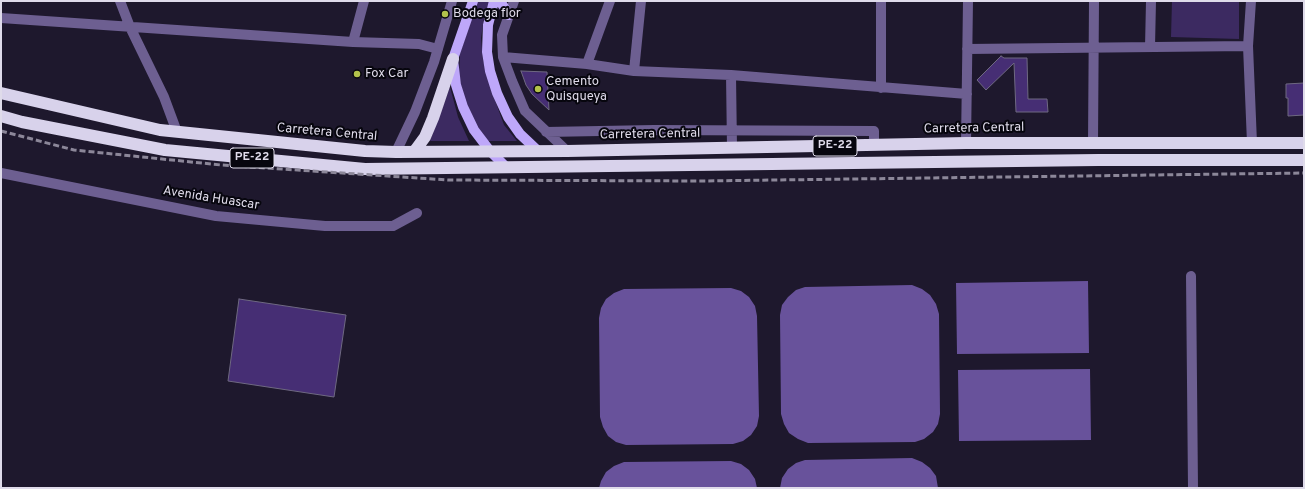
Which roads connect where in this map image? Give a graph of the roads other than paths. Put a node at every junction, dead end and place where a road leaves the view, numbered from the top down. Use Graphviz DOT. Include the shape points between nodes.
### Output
graph roads {
  1 [pos="120,1"];
  2 [pos="364,1"];
  3 [pos="452,1"];
  4 [pos="473,1"];
  5 [pos="494,1"];
  6 [pos="500,1"];
  7 [pos="514,1"];
  8 [pos="610,1"];
  9 [pos="641,1"];
  10 [pos="881,1"];
  11 [pos="968,1"];
  12 [pos="1094,1"];
  13 [pos="1151,1"];
  14 [pos="1251,1"];
  15 [pos="509,14"];
  16 [pos="1,18"];
  17 [pos="130,27"];
  18 [pos="353,42"];
  19 [pos="1248,46"];
  20 [pos="1150,47"];
  21 [pos="1094,48"];
  22 [pos="967,49"];
  23 [pos="438,50"];
  24 [pos="503,57"];
  25 [pos="453,59"];
  26 [pos="587,64"];
  27 [pos="634,71"];
  28 [pos="731,75"];
  29 [pos="881,88"];
  30 [pos="1,93"];
  31 [pos="967,94"];
  32 [pos="1,116"];
  33 [pos="731,130"];
  34 [pos="177,132"];
  35 [pos="546,132"];
  36 [pos="1093,142"];
  37 [pos="966,143"];
  38 [pos="1252,143"];
  39 [pos="1304,143"];
  40 [pos="874,145"];
  41 [pos="732,148"];
  42 [pos="673,149"];
  43 [pos="490,151"];
  44 [pos="538,151"];
  45 [pos="567,151"];
  46 [pos="396,152"];
  47 [pos="414,152"];
  48 [pos="1304,160"];
  49 [pos="674,166"];
  50 [pos="507,168"];
  51 [pos="1,174"];
  52 [pos="417,213"];
  53 [pos="1191,276"];
  54 [pos="1193,488"];
  1 -- 17 [label="street"];
  2 -- 18 [label="street"];
  3 -- 23 [label="street"];
  4 -- 25 [label="main road"];
  5 -- 44 [label="main road" via="488,25 487,52 490,71 508,117 520,134"];
  6 -- 15 [label="main road"];
  7 -- 15 [label="street"];
  8 -- 26 [label="street"];
  9 -- 27 [label="street"];
  10 -- 29 [label="street"];
  11 -- 22 [label="street"];
  12 -- 21 [label="street"];
  13 -- 20 [label="street"];
  14 -- 19 [label="street"];
  15 -- 24 [label="street" via="502,35"];
  16 -- 17 [label="street"];
  17 -- 18 [label="street"];
  17 -- 34 [label="street" via="164,97"];
  18 -- 23 [label="street" via="419,44"];
  19 -- 20 [label="street"];
  19 -- 38 [label="street"];
  20 -- 21 [label="street"];
  21 -- 22 [label="street"];
  21 -- 36 [label="street"];
  22 -- 31 [label="street"];
  23 -- 46 [label="street"];
  24 -- 26 [label="street"];
  24 -- 35 [label="street" via="525,111"];
  25 -- 43 [label="main road" via="456,85 463,107 474,130"];
  25 -- 47 [label="highway" via="433,118 425,137"];
  26 -- 27 [label="street"];
  27 -- 28 [label="street"];
  28 -- 29 [label="street"];
  28 -- 33 [label="street"];
  29 -- 31 [label="street"];
  30 -- 34 [label="highway, Carretera Central / PE-22"];
  31 -- 37 [label="street"];
  32 -- 50 [label="highway, PE-22" via="165,150 365,169"];
  33 -- 35 [label="street"];
  33 -- 40 [label="street" via="874,131"];
  33 -- 41 [label="street"];
  34 -- 46 [label="highway, Carretera Central / PE-22" via="350,150"];
  35 -- 45 [label="street"];
  36 -- 37 [label="highway, Carretera Central / PE-22"];
  36 -- 38 [label="highway, Carretera Central / PE-22"];
  37 -- 40 [label="highway, Carretera Central / PE-22"];
  38 -- 39 [label="highway, Carretera Central / PE-22"];
  40 -- 41 [label="highway, Carretera Central / PE-22"];
  41 -- 42 [label="highway, Carretera Central / PE-22"];
  42 -- 45 [label="highway, Carretera Central / PE-22"];
  42 -- 49 [label="highway"];
  43 -- 44 [label="highway, Carretera Central / PE-22"];
  43 -- 47 [label="highway, Carretera Central / PE-22"];
  43 -- 50 [label="main road"];
  44 -- 45 [label="highway, Carretera Central / PE-22"];
  46 -- 47 [label="highway, Carretera Central / PE-22"];
  48 -- 49 [label="highway, PE-22"];
  49 -- 50 [label="highway, PE-22"];
  51 -- 52 [label="street, Avenida Huascar" via="216,216 325,226 394,226"];
  53 -- 54 [label="street"];
}
